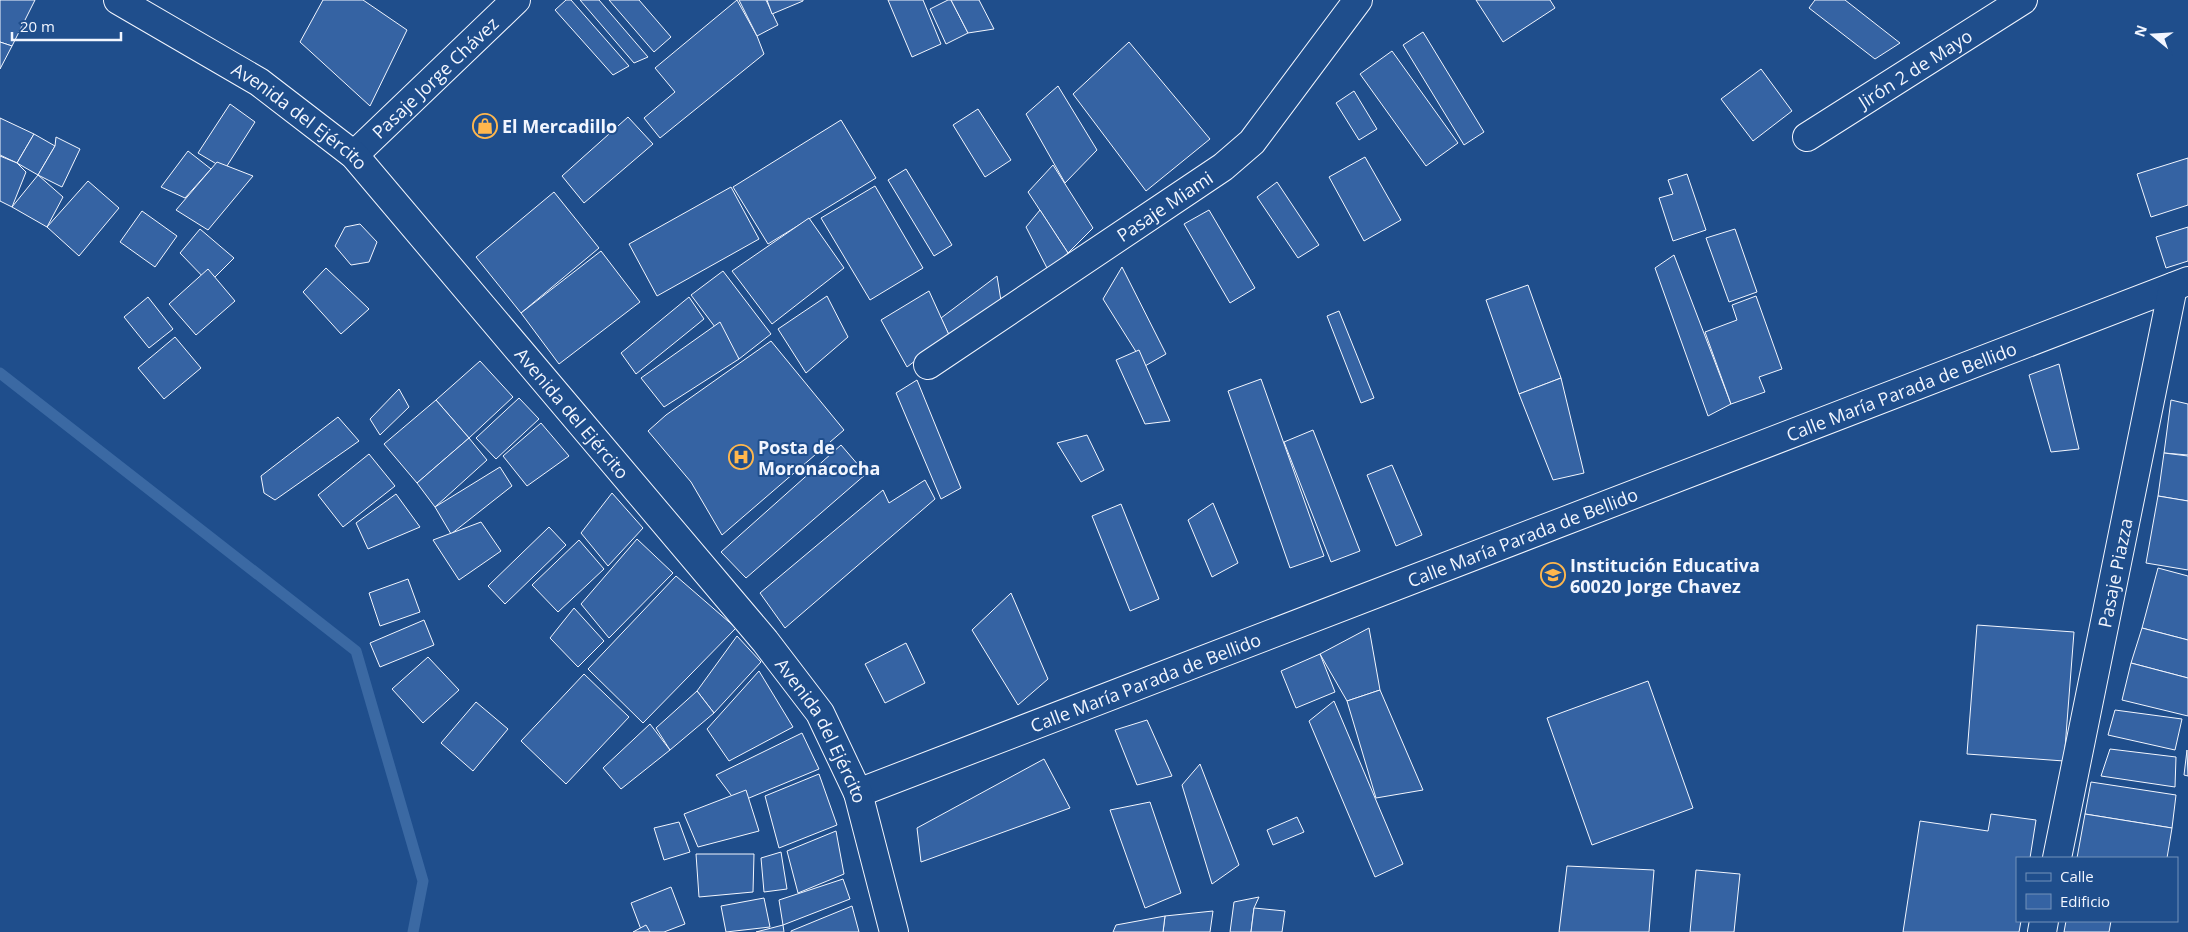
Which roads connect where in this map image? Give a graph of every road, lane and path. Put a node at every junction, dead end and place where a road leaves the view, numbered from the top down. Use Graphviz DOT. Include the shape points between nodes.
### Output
graph roads {
  1 [pos="118,0"];
  2 [pos="516,0"];
  3 [pos="1358,0"];
  4 [pos="2023,0"];
  5 [pos="1807,137"];
  6 [pos="354,155"];
  7 [pos="2180,284"];
  8 [pos="928,365"];
  9 [pos="858,793"];
  10 [pos="2057,857"];
  11 [pos="894,932"];
  1 -- 6 [label="street, Avenida del Ejército" via="258,82"];
  2 -- 6 [label="street, Pasaje Jorge Chávez"];
  3 -- 8 [label="street, Pasaje Miami" via="1252,142 1222,167"];
  4 -- 5 [label="street, Jirón 2 de Mayo"];
  6 -- 9 [label="street, Avenida del Ejército" via="765,641 820,713"];
  7 -- 9 [label="street, Calle María Parada de Bellido"];
  7 -- 10 [label="street, Pasaje Piazza"];
  9 -- 11 [label="street, Avenida del Ejército"];
}
